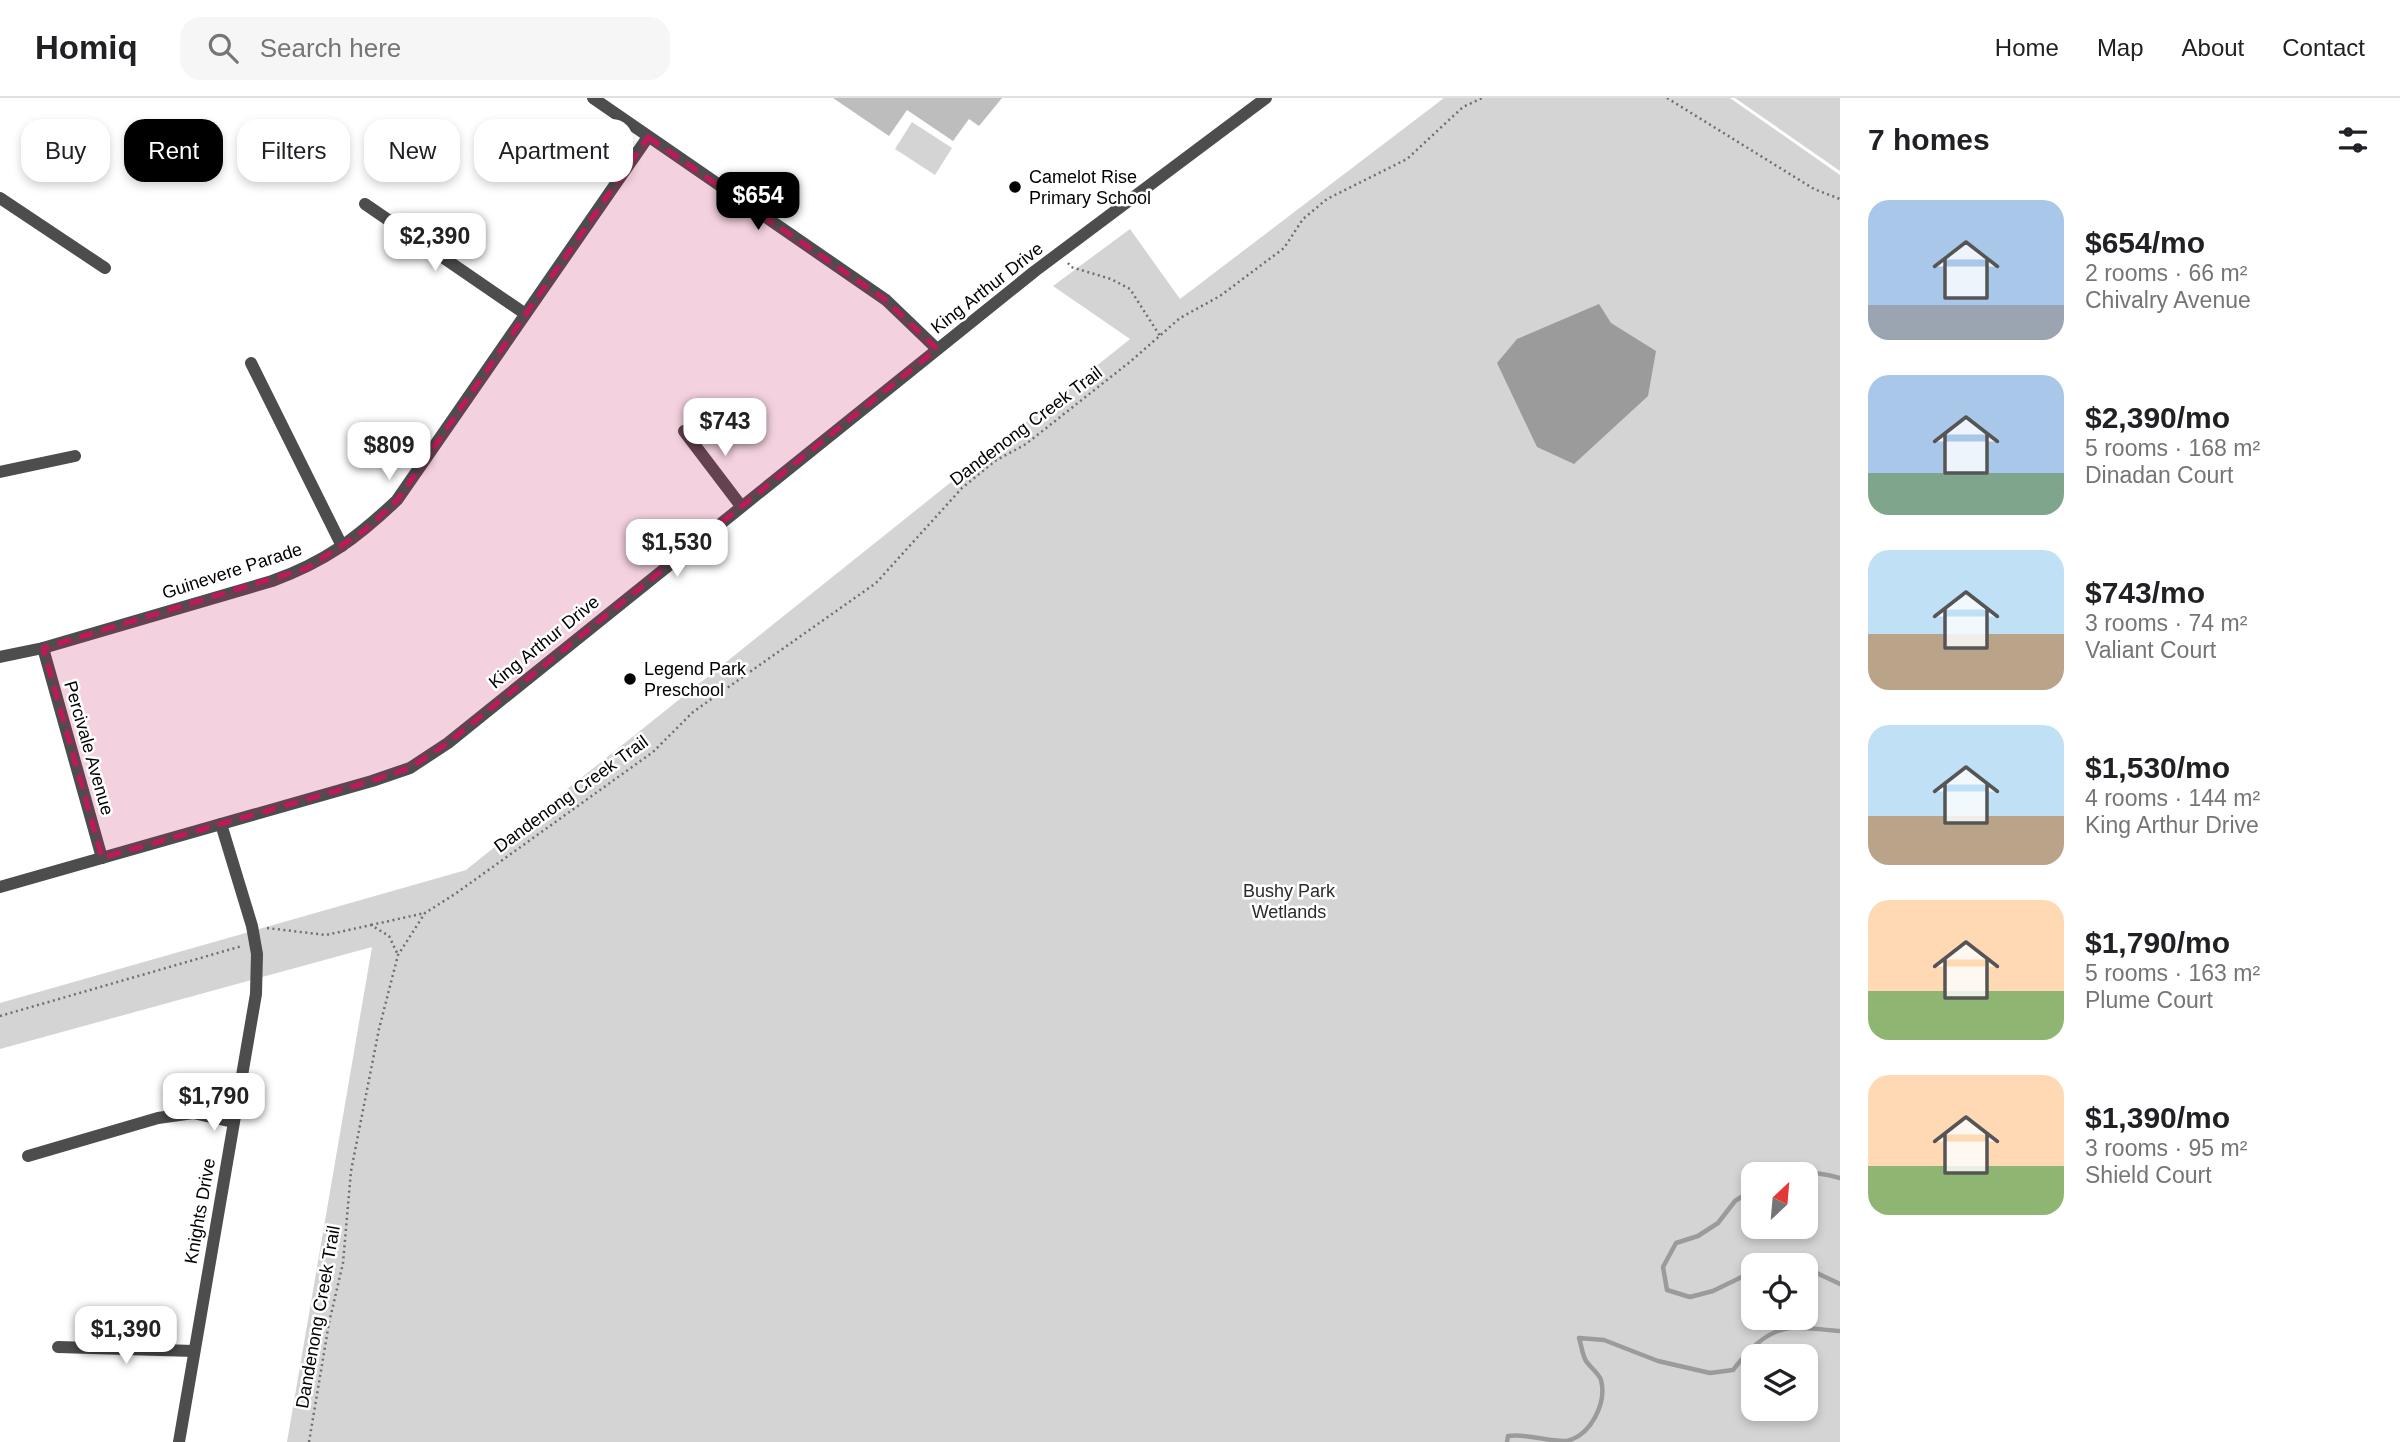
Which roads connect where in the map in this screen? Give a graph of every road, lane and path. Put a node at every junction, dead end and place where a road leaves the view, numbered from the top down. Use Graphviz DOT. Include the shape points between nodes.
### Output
graph roads {
  1 [pos="593,98"];
  2 [pos="1242,98"];
  3 [pos="1266,98"];
  4 [pos="1482,98"];
  5 [pos="1667,98"];
  6 [pos="1252,109"];
  7 [pos="648,137"];
  8 [pos="0,198"];
  9 [pos="1840,199"];
  10 [pos="365,204"];
  11 [pos="1058,254"];
  12 [pos="105,268"];
  13 [pos="524,313"];
  14 [pos="1160,336"];
  15 [pos="937,349"];
  16 [pos="251,363"];
  17 [pos="684,431"];
  18 [pos="75,456"];
  19 [pos="0,472"];
  20 [pos="741,506"];
  21 [pos="342,546"];
  22 [pos="43,648"];
  23 [pos="1,655"];
  24 [pos="221,824"];
  25 [pos="102,858"];
  26 [pos="0,887"];
  27 [pos="425,913"];
  28 [pos="371,925"];
  29 [pos="252,926"];
  30 [pos="255,942"];
  31 [pos="398,955"];
  32 [pos="0,1016"];
  33 [pos="233,1122"];
  34 [pos="28,1156"];
  35 [pos="58,1347"];
  36 [pos="194,1351"];
  37 [pos="179,1442"];
  38 [pos="309,1442"];
  1 -- 7 [label="street"];
  2 -- 6 [label="street"];
  3 -- 6 [label="street, King Arthur Drive"];
  4 -- 14 [label="path, Dandenong Creek Trail" via="1463,107 1407,159 1327,199 1303,219 1283,248"];
  5 -- 9 [label="path" via="1814,189"];
  6 -- 11 [label="street, King Arthur Drive"];
  7 -- 13 [label="street, Guinevere Parade"];
  7 -- 15 [label="street" via="886,300"];
  8 -- 12 [label="street"];
  10 -- 13 [label="street"];
  11 -- 14 [label="path" via="1071,267 1130,289"];
  11 -- 15 [label="street, King Arthur Drive"];
  13 -- 21 [label="street, Guinevere Parade" via="397,499"];
  14 -- 27 [label="path, Dandenong Creek Trail" via="1027,444 995,461 962,488 876,583 693,712 653,752"];
  15 -- 20 [label="street, King Arthur Drive"];
  16 -- 21 [label="street"];
  17 -- 20 [label="street"];
  18 -- 19 [label="street"];
  20 -- 24 [label="street, King Arthur Drive" via="448,743 410,768"];
  21 -- 22 [label="street, Guinevere Parade" via="307,568 272,581"];
  22 -- 23 [label="street, Guinevere Parade"];
  22 -- 25 [label="street, Percivale Avenue"];
  24 -- 25 [label="street, King Arthur Drive"];
  24 -- 29 [label="street, Knights Drive"];
  25 -- 26 [label="street, King Arthur Drive"];
  27 -- 28 [label="path"];
  27 -- 31 [label="path, Dandenong Creek Trail"];
  28 -- 29 [label="path" via="326,935"];
  28 -- 31 [label="path" via="389,936"];
  29 -- 30 [label="street, Knights Drive"];
  30 -- 32 [label="path"];
  30 -- 33 [label="street, Knights Drive" via="256,994"];
  31 -- 38 [label="path, Dandenong Creek Trail" via="351,1171 343,1263"];
  33 -- 34 [label="street" via="193,1113 158,1118"];
  33 -- 36 [label="street, Knights Drive"];
  35 -- 36 [label="street"];
  36 -- 37 [label="street, Knights Drive"];
}
